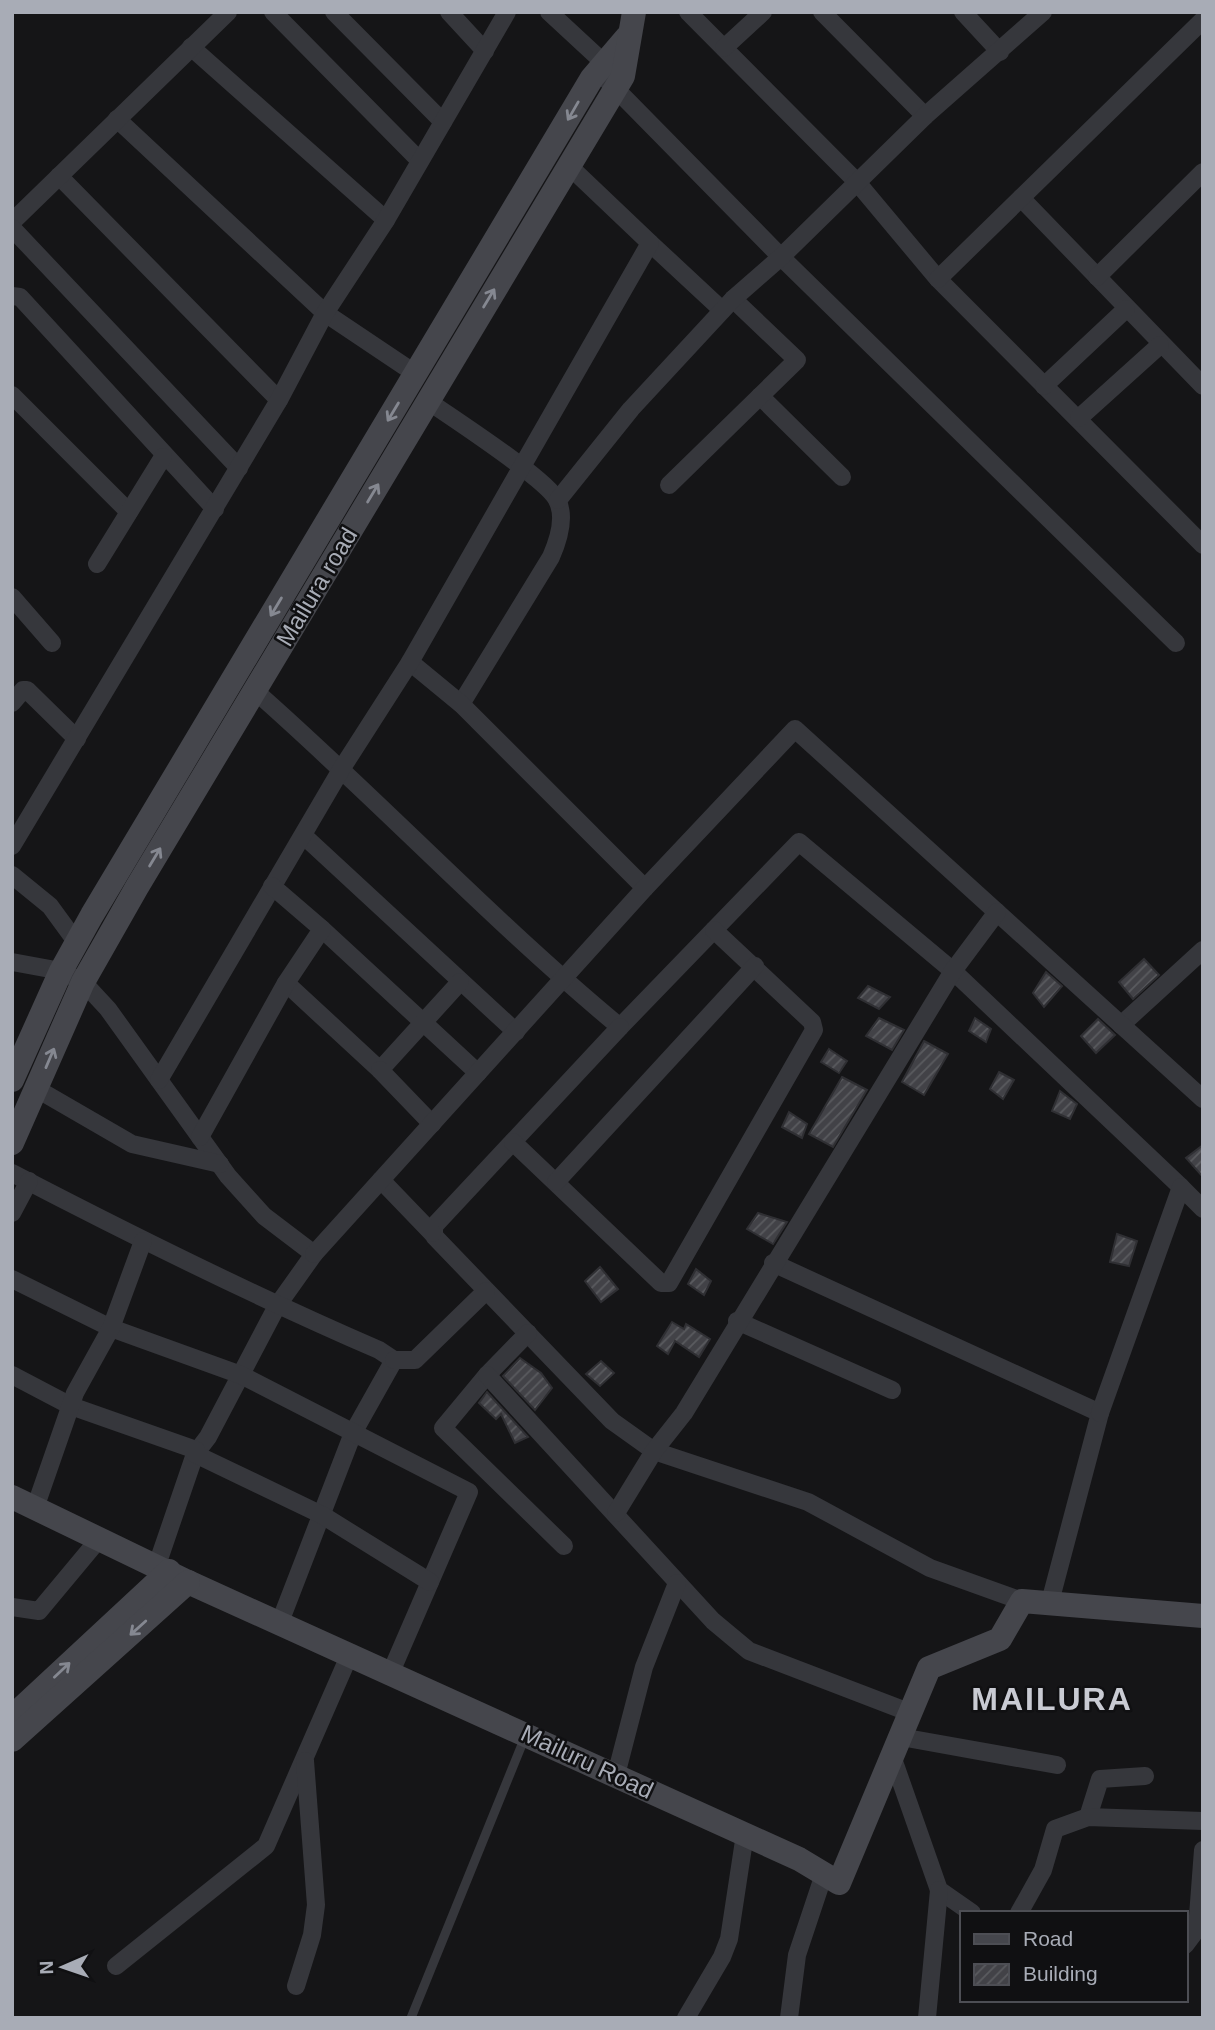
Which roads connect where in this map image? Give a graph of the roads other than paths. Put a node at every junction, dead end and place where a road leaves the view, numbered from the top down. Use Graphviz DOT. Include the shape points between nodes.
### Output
graph roads {
  1 [pos="228,12"];
  2 [pos="273,12"];
  3 [pos="334,12"];
  4 [pos="449,12"];
  5 [pos="507,12"];
  6 [pos="550,12"];
  7 [pos="634,12"];
  8 [pos="688,12"];
  9 [pos="763,12"];
  10 [pos="822,12"];
  11 [pos="963,12"];
  12 [pos="1043,12"];
  13 [pos="1203,20"];
  14 [pos="627,37"];
  15 [pos="191,47"];
  16 [pos="724,48"];
  17 [pos="485,51"];
  18 [pos="1000,52"];
  19 [pos="600,67"];
  20 [pos="615,88"];
  21 [pos="925,116"];
  22 [pos="117,119"];
  23 [pos="443,122"];
  24 [pos="420,161"];
  25 [pos="568,165"];
  26 [pos="1203,172"];
  27 [pos="59,176"];
  28 [pos="856,181"];
  29 [pos="1021,198"];
  30 [pos="386,220"];
  31 [pos="12,222"];
  32 [pos="12,228"];
  33 [pos="650,243"];
  34 [pos="781,257"];
  35 [pos="1097,277"];
  36 [pos="938,279"];
  37 [pos="12,296"];
  38 [pos="728,304"];
  39 [pos="1126,309"];
  40 [pos="325,313"];
  41 [pos="1160,345"];
  42 [pos="416,374"];
  43 [pos="1044,386"];
  44 [pos="1203,386"];
  45 [pos="12,395"];
  46 [pos="760,396"];
  47 [pos="279,400"];
  48 [pos="428,401"];
  49 [pos="1079,418"];
  50 [pos="163,457"];
  51 [pos="521,467"];
  52 [pos="239,468"];
  53 [pos="842,477"];
  54 [pos="669,485"];
  55 [pos="558,500"];
  56 [pos="215,509"];
  57 [pos="130,512"];
  58 [pos="1203,545"];
  59 [pos="97,564"];
  60 [pos="12,597"];
  61 [pos="52,643"];
  62 [pos="1176,643"];
  63 [pos="410,662"];
  64 [pos="254,691"];
  65 [pos="12,703"];
  66 [pos="461,704"];
  67 [pos="77,739"];
  68 [pos="342,768"];
  69 [pos="304,836"];
  70 [pos="12,846"];
  71 [pos="12,875"];
  72 [pos="272,886"];
  73 [pos="645,888"];
  74 [pos="997,912"];
  75 [pos="322,929"];
  76 [pos="714,930"];
  77 [pos="77,943"];
  78 [pos="1203,950"];
  79 [pos="12,962"];
  80 [pos="755,966"];
  81 [pos="61,971"];
  82 [pos="953,971"];
  83 [pos="563,980"];
  84 [pos="83,982"];
  85 [pos="460,982"];
  86 [pos="286,983"];
  87 [pos="423,1024"];
  88 [pos="1121,1025"];
  89 [pos="620,1027"];
  90 [pos="516,1032"];
  91 [pos="380,1070"];
  92 [pos="478,1073"];
  93 [pos="14,1074"];
  94 [pos="159,1080"];
  95 [pos="37,1089"];
  96 [pos="1203,1099"];
  97 [pos="432,1124"];
  98 [pos="200,1137"];
  99 [pos="513,1142"];
  100 [pos="12,1143"];
  101 [pos="220,1164"];
  102 [pos="12,1172"];
  103 [pos="381,1180"];
  104 [pos="29,1181"];
  105 [pos="556,1182"];
  106 [pos="1181,1187"];
  107 [pos="1203,1209"];
  108 [pos="12,1213"];
  109 [pos="432,1233"];
  110 [pos="143,1241"];
  111 [pos="314,1254"];
  112 [pos="773,1264"];
  113 [pos="12,1279"];
  114 [pos="486,1291"];
  115 [pos="277,1306"];
  116 [pos="737,1321"];
  117 [pos="111,1328"];
  118 [pos="528,1333"];
  119 [pos="394,1360"];
  120 [pos="12,1375"];
  121 [pos="241,1375"];
  122 [pos="487,1376"];
  123 [pos="892,1390"];
  124 [pos="71,1406"];
  125 [pos="1100,1413"];
  126 [pos="353,1433"];
  127 [pos="654,1451"];
  128 [pos="195,1454"];
  129 [pos="12,1497"];
  130 [pos="35,1508"];
  131 [pos="616,1513"];
  132 [pos="322,1516"];
  133 [pos="99,1539"];
  134 [pos="564,1546"];
  135 [pos="171,1573"];
  136 [pos="430,1582"];
  137 [pos="677,1583"];
  138 [pos="1021,1601"];
  139 [pos="1051,1602"];
  140 [pos="12,1606"];
  141 [pos="1203,1616"];
  142 [pos="280,1622"];
  143 [pos="349,1656"];
  144 [pos="391,1672"];
  145 [pos="911,1713"];
  146 [pos="12,1717"];
  147 [pos="526,1734"];
  148 [pos="12,1740"];
  149 [pos="897,1746"];
  150 [pos="305,1759"];
  151 [pos="1057,1765"];
  152 [pos="616,1775"];
  153 [pos="1145,1776"];
  154 [pos="1088,1817"];
  155 [pos="1203,1821"];
  156 [pos="745,1834"];
  157 [pos="1203,1850"];
  158 [pos="824,1874"];
  159 [pos="939,1890"];
  160 [pos="969,1911"];
  161 [pos="1020,1911"];
  162 [pos="1187,1942"];
  163 [pos="116,1966"];
  164 [pos="296,1986"];
  165 [pos="411,2018"];
  166 [pos="687,2018"];
  167 [pos="789,2018"];
  168 [pos="927,2018"];
  1 -- 15 [label="street"];
  2 -- 24 [label="street"];
  3 -- 23 [label="street"];
  4 -- 17 [label="street"];
  5 -- 17 [label="street"];
  6 -- 19 [label="street"];
  7 -- 14 [label="street, Mailura road"];
  8 -- 16 [label="street"];
  9 -- 16 [label="street"];
  10 -- 21 [label="street"];
  11 -- 18 [label="street"];
  12 -- 18 [label="street"];
  13 -- 29 [label="street"];
  14 -- 19 [label="street, Mailura road"];
  14 -- 20 [label="street, Mailura road" via="622,76"];
  15 -- 22 [label="street"];
  15 -- 30 [label="street"];
  16 -- 28 [label="street"];
  17 -- 23 [label="street"];
  18 -- 21 [label="street"];
  19 -- 20 [label="street"];
  19 -- 42 [label="street, Mailura road, one-way"];
  20 -- 25 [label="street, Mailura road"];
  20 -- 34 [label="street"];
  21 -- 28 [label="street"];
  22 -- 27 [label="street"];
  22 -- 40 [label="street"];
  23 -- 24 [label="street"];
  24 -- 30 [label="street"];
  25 -- 33 [label="street"];
  48 -- 25 [label="street, Mailura road, one-way"];
  26 -- 35 [label="street"];
  27 -- 31 [label="street"];
  27 -- 47 [label="street"];
  28 -- 34 [label="street"];
  28 -- 36 [label="street"];
  29 -- 35 [label="street"];
  29 -- 36 [label="street"];
  30 -- 40 [label="street"];
  32 -- 52 [label="street"];
  33 -- 38 [label="street"];
  33 -- 51 [label="street"];
  34 -- 38 [label="street"];
  34 -- 62 [label="street"];
  35 -- 39 [label="street"];
  36 -- 43 [label="street"];
  37 -- 50 [label="street" via="20,297"];
  38 -- 46 [label="street" via="797,360"];
  38 -- 55 [label="street" via="631,409"];
  39 -- 41 [label="street"];
  39 -- 43 [label="street"];
  40 -- 42 [label="street"];
  40 -- 47 [label="street"];
  41 -- 44 [label="street"];
  41 -- 49 [label="street"];
  42 -- 77 [label="street, Mailura road, one-way"];
  43 -- 49 [label="street"];
  45 -- 57 [label="street"];
  46 -- 53 [label="street"];
  46 -- 54 [label="street"];
  47 -- 52 [label="street"];
  48 -- 51 [label="street"];
  64 -- 48 [label="street, Mailura road, one-way"];
  49 -- 58 [label="street"];
  50 -- 56 [label="street"];
  50 -- 57 [label="street"];
  51 -- 55 [label="street"];
  51 -- 63 [label="street"];
  52 -- 56 [label="street"];
  55 -- 66 [label="street" via="559,534 551,557"];
  56 -- 67 [label="street"];
  57 -- 59 [label="street"];
  60 -- 61 [label="street"];
  63 -- 66 [label="street"];
  63 -- 68 [label="street"];
  64 -- 68 [label="street"];
  84 -- 64 [label="street, Mailura road, one-way"];
  65 -- 67 [label="street" via="27,690"];
  66 -- 73 [label="street"];
  67 -- 70 [label="street"];
  68 -- 69 [label="street"];
  68 -- 83 [label="street"];
  69 -- 72 [label="street"];
  69 -- 85 [label="street"];
  71 -- 77 [label="street" via="50,906"];
  72 -- 75 [label="street"];
  72 -- 94 [label="street"];
  73 -- 74 [label="street" via="795,729"];
  73 -- 83 [label="street"];
  74 -- 82 [label="street"];
  74 -- 88 [label="street"];
  75 -- 86 [label="street"];
  75 -- 87 [label="street"];
  76 -- 80 [label="street"];
  76 -- 82 [label="street" via="799,842"];
  76 -- 89 [label="street"];
  77 -- 81 [label="street, Mailura road"];
  78 -- 88 [label="street"];
  79 -- 81 [label="street"];
  80 -- 105 [label="street"];
  80 -- 105 [label="street" via="812,1022 814,1030 668,1283 661,1283"];
  81 -- 84 [label="street"];
  81 -- 93 [label="street, Mailura road"];
  82 -- 106 [label="street"];
  82 -- 112 [label="street"];
  83 -- 89 [label="street"];
  83 -- 90 [label="street"];
  84 -- 94 [label="street"];
  95 -- 84 [label="street, Mailura road, one-way"];
  85 -- 87 [label="street"];
  85 -- 90 [label="street"];
  86 -- 91 [label="street"];
  86 -- 98 [label="street"];
  87 -- 91 [label="street"];
  87 -- 92 [label="street"];
  88 -- 96 [label="street"];
  89 -- 99 [label="street"];
  90 -- 92 [label="street"];
  91 -- 97 [label="street"];
  92 -- 97 [label="street"];
  94 -- 98 [label="street"];
  95 -- 100 [label="street, Mailura road"];
  95 -- 101 [label="street" via="132,1144"];
  97 -- 103 [label="street"];
  98 -- 101 [label="street"];
  99 -- 105 [label="street"];
  99 -- 109 [label="street"];
  101 -- 111 [label="street" via="264,1216"];
  102 -- 104 [label="street"];
  103 -- 109 [label="street"];
  103 -- 111 [label="street"];
  104 -- 108 [label="street"];
  104 -- 110 [label="street"];
  106 -- 107 [label="street"];
  106 -- 125 [label="street"];
  109 -- 114 [label="street"];
  110 -- 115 [label="street"];
  110 -- 117 [label="street"];
  111 -- 115 [label="street"];
  112 -- 116 [label="street"];
  112 -- 125 [label="street"];
  113 -- 117 [label="street"];
  114 -- 118 [label="street"];
  114 -- 119 [label="street" via="415,1360"];
  115 -- 119 [label="street"];
  115 -- 121 [label="street"];
  116 -- 123 [label="street"];
  116 -- 127 [label="street" via="684,1413"];
  117 -- 121 [label="street"];
  117 -- 124 [label="street"];
  118 -- 122 [label="street"];
  118 -- 127 [label="street" via="612,1421"];
  119 -- 126 [label="street"];
  120 -- 124 [label="street"];
  121 -- 126 [label="street"];
  121 -- 128 [label="street"];
  122 -- 131 [label="street"];
  122 -- 134 [label="street" via="443,1428"];
  124 -- 128 [label="street" via="196,1450"];
  124 -- 130 [label="street"];
  125 -- 139 [label="street"];
  126 -- 132 [label="street"];
  126 -- 136 [label="street" via="469,1492"];
  127 -- 131 [label="street"];
  127 -- 138 [label="street" via="807,1502 930,1568"];
  128 -- 132 [label="street"];
  128 -- 135 [label="street"];
  129 -- 130 [label="street, Mailuru Road"];
  130 -- 133 [label="street, Mailuru Road"];
  131 -- 137 [label="street"];
  132 -- 136 [label="street"];
  132 -- 142 [label="street"];
  133 -- 135 [label="street, Mailuru Road"];
  133 -- 140 [label="street" via="38,1611"];
  135 -- 142 [label="street, Mailuru Road"];
  146 -- 135 [label="street, one-way"];
  135 -- 148 [label="street, one-way"];
  136 -- 144 [label="street"];
  137 -- 145 [label="street" via="749,1651"];
  137 -- 152 [label="street" via="644,1667"];
  138 -- 139 [label="street"];
  138 -- 145 [label="street" via="1000,1639 929,1668"];
  139 -- 141 [label="street"];
  142 -- 143 [label="street, Mailuru Road"];
  143 -- 144 [label="street, Mailuru Road"];
  143 -- 150 [label="street"];
  144 -- 147 [label="street, Mailuru Road"];
  145 -- 149 [label="street"];
  147 -- 152 [label="street, Mailuru Road"];
  147 -- 165 [label="lane"];
  149 -- 151 [label="street"];
  149 -- 158 [label="street" via="839,1883"];
  149 -- 159 [label="street"];
  150 -- 163 [label="street" via="266,1846"];
  150 -- 164 [label="street" via="316,1905"];
  152 -- 156 [label="street, Mailuru Road"];
  153 -- 154 [label="street" via="1100,1779"];
  154 -- 155 [label="street"];
  154 -- 161 [label="street" via="1053,1831 1043,1870"];
  156 -- 158 [label="street, Mailuru Road"];
  156 -- 166 [label="street" via="729,1939"];
  157 -- 162 [label="street" via="1197,1929"];
  158 -- 167 [label="street" via="803,1931"];
  159 -- 160 [label="street"];
  159 -- 168 [label="street"];
}
